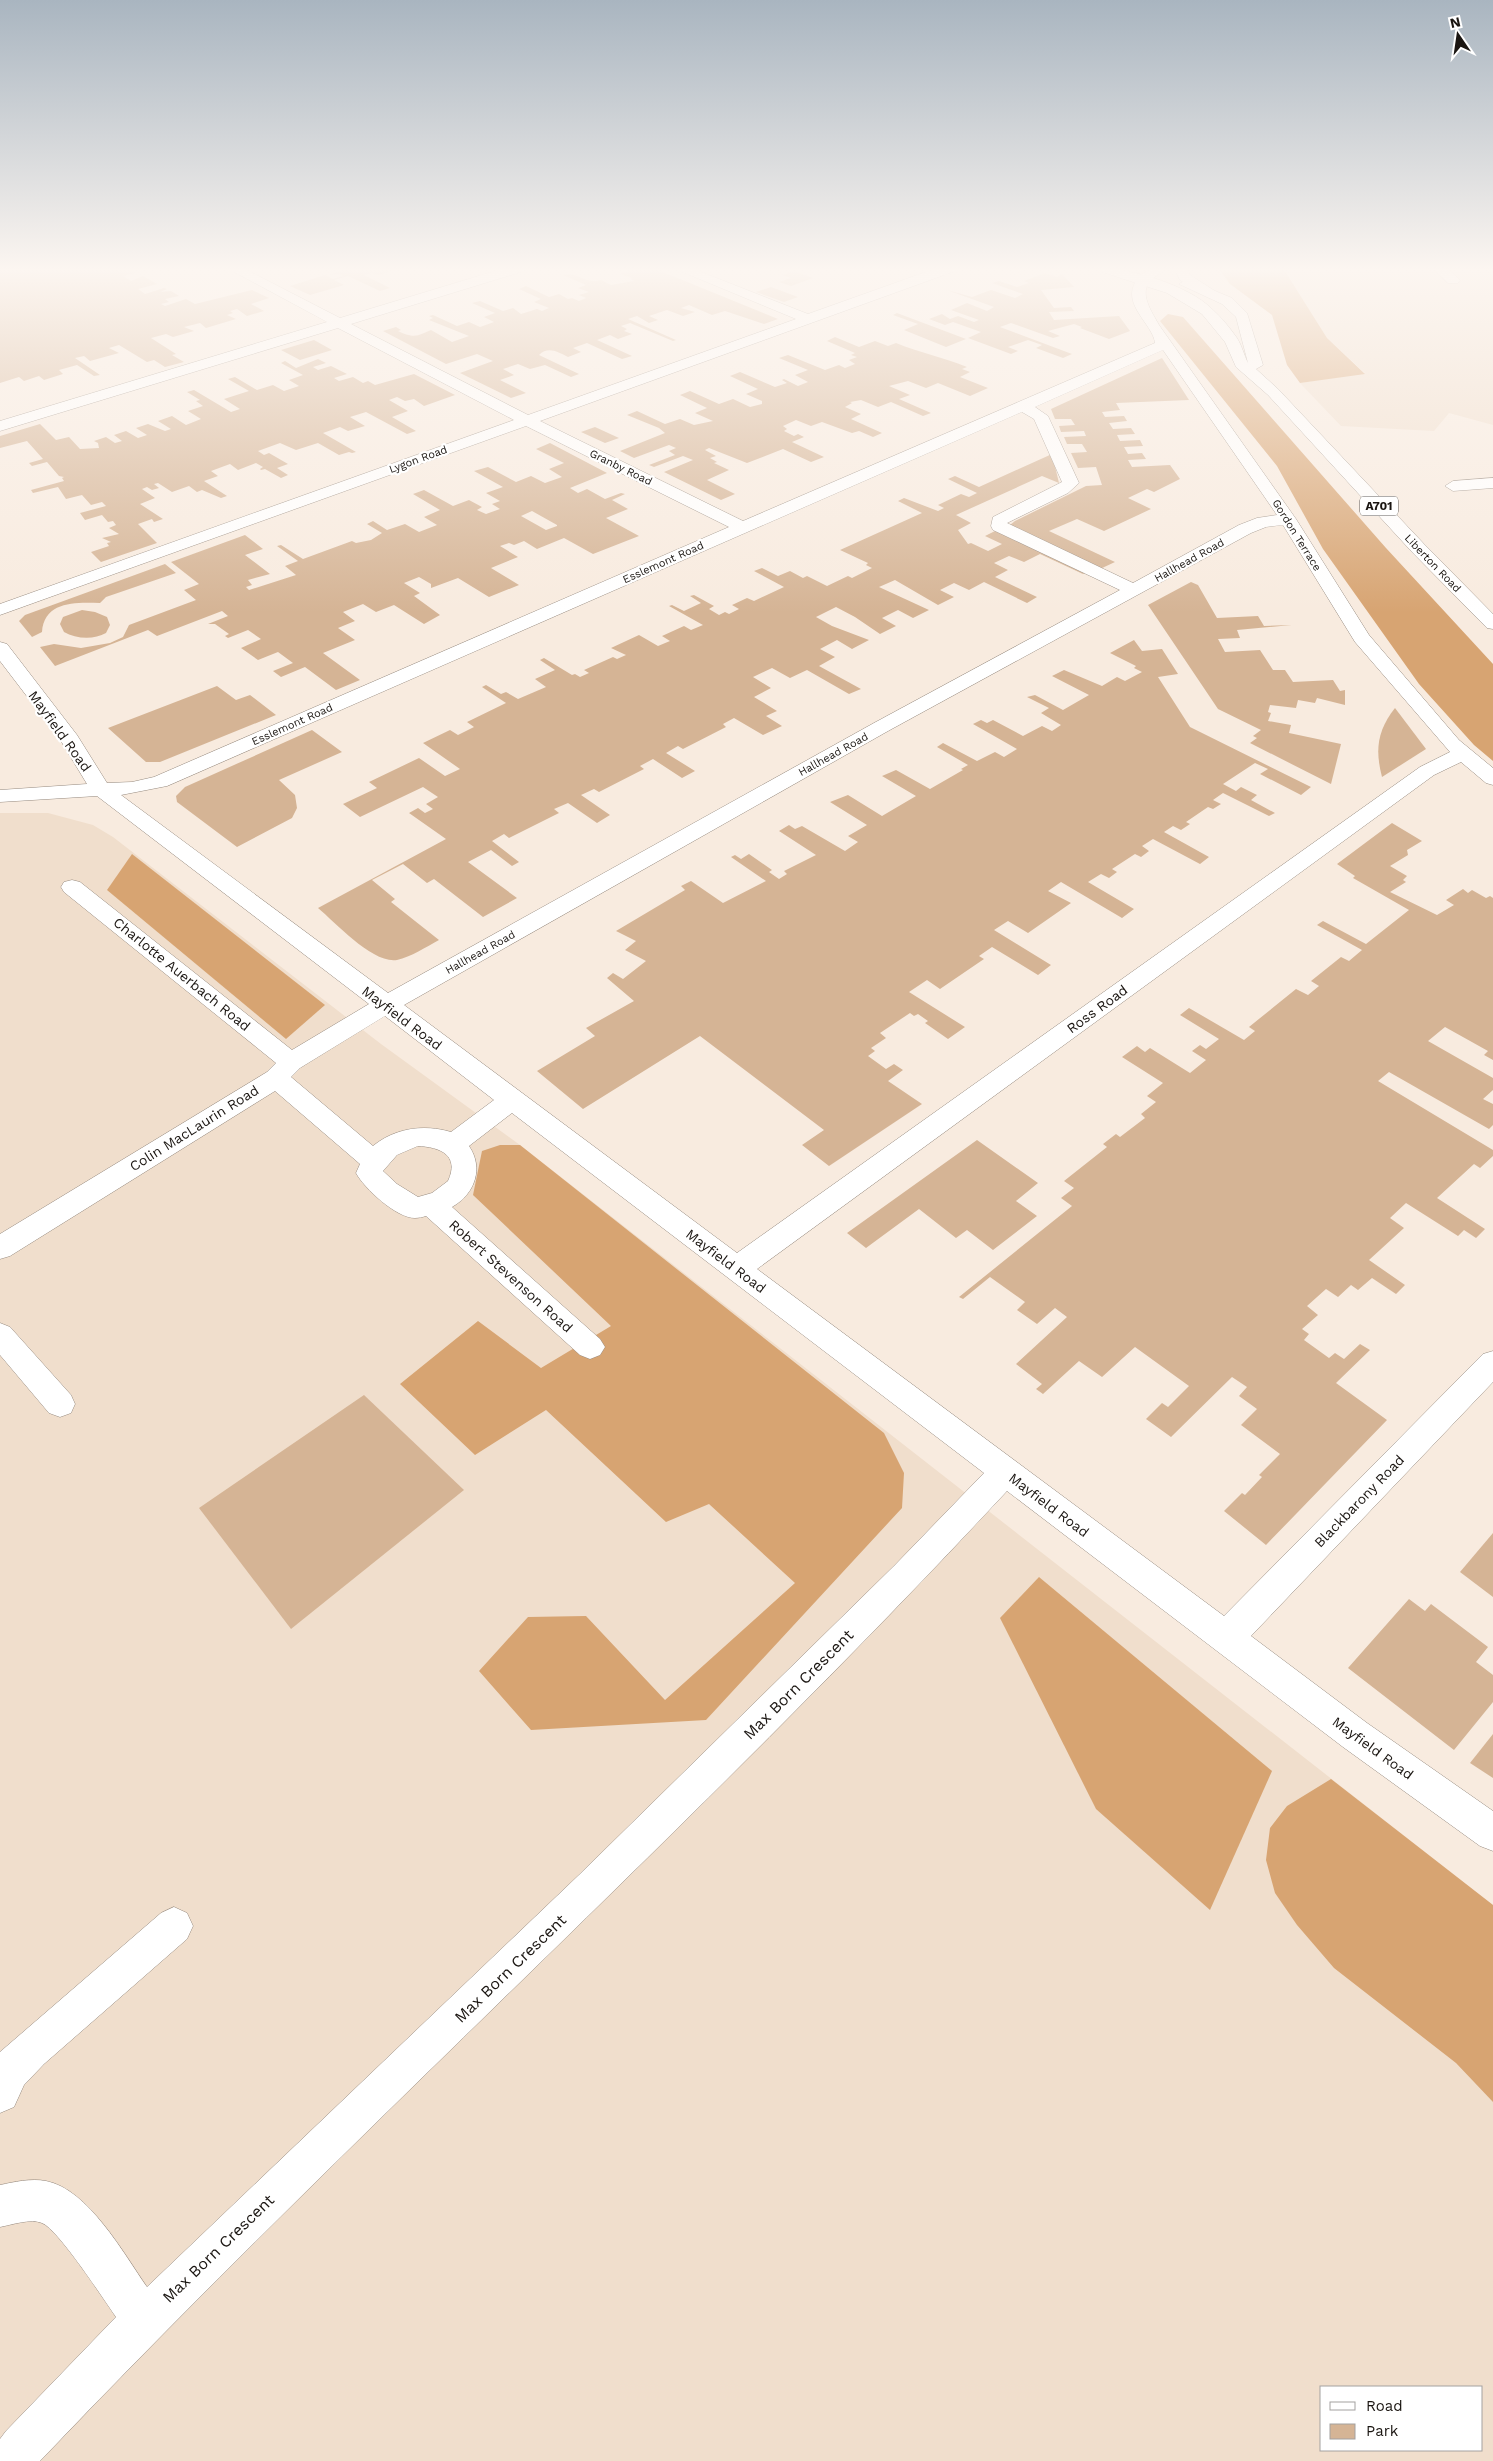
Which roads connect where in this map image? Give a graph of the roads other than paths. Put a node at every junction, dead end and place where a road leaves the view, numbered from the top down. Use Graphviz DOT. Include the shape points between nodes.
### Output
graph roads {
  1 [pos="142,383"];
  2 [pos="454,383"];
  3 [pos="631,383"];
  4 [pos="1077,383"];
  5 [pos="1193,383"];
  6 [pos="1263,383"];
  7 [pos="1267,383"];
  8 [pos="1273,392"];
  9 [pos="1023,406"];
  10 [pos="526,420"];
  11 [pos="0,426"];
  12 [pos="1493,484"];
  13 [pos="1453,486"];
  14 [pos="1288,519"];
  15 [pos="743,527"];
  16 [pos="1135,590"];
  17 [pos="0,610"];
  18 [pos="1491,620"];
  19 [pos="0,648"];
  20 [pos="1462,754"];
  21 [pos="84,761"];
  22 [pos="1493,779"];
  23 [pos="27,793"];
  24 [pos="108,795"];
  25 [pos="0,796"];
  26 [pos="72,887"];
  27 [pos="386,1005"];
  28 [pos="284,1070"];
  29 [pos="512,1100"];
  30 [pos="452,1145"];
  31 [pos="374,1161"];
  32 [pos="432,1205"];
  33 [pos="0,1248"];
  34 [pos="736,1269"];
  35 [pos="0,1335"];
  36 [pos="590,1347"];
  37 [pos="1493,1363"];
  38 [pos="60,1404"];
  39 [pos="1005,1472"];
  40 [pos="1226,1638"];
  41 [pos="1493,1833"];
  42 [pos="174,1926"];
  43 [pos="0,2093"];
  44 [pos="0,2206"];
  45 [pos="144,2320"];
  46 [pos="12,2461"];
  1 -- 11 [label="street"];
  2 -- 10 [label="street, Granby Road"];
  3 -- 10 [label="street, Lygon Road"];
  4 -- 9 [label="street, Esslemont Road"];
  5 -- 14 [label="street, Gordon Terrace"];
  6 -- 8 [label="street, Liberton Road / A701"];
  7 -- 8 [label="street, Liberton Road / A701"];
  8 -- 18 [label="street, Liberton Road / A701" via="1418,548"];
  9 -- 15 [label="street, Esslemont Road"];
  9 -- 16 [label="street" via="1040,416 1071,483 999,521 998,526"];
  10 -- 15 [label="street, Granby Road"];
  10 -- 17 [label="street, Lygon Road"];
  12 -- 13 [label="street"];
  14 -- 16 [label="street, Hallhead Road" via="1254,525"];
  14 -- 20 [label="street, Gordon Terrace" via="1362,638"];
  15 -- 24 [label="street, Esslemont Road" via="160,782"];
  16 -- 27 [label="street, Hallhead Road" via="882,726"];
  19 -- 21 [label="street, Mayfield Road"];
  20 -- 22 [label="street, Gordon Terrace"];
  20 -- 34 [label="street, Ross Road" via="1419,776"];
  21 -- 23 [label="street" via="66,778"];
  21 -- 24 [label="street, Mayfield Road"];
  23 -- 24 [label="street"];
  23 -- 25 [label="street"];
  24 -- 27 [label="street, Mayfield Road"];
  26 -- 28 [label="street, Charlotte Auerbach Road"];
  27 -- 28 [label="street, Colin MacLaurin Road"];
  27 -- 29 [label="street, Mayfield Road"];
  28 -- 31 [label="street"];
  28 -- 33 [label="street, Colin MacLaurin Road"];
  29 -- 30 [label="street"];
  29 -- 34 [label="street, Mayfield Road"];
  30 -- 31 [label="street" via="442,1139 411,1138 391,1145"];
  30 -- 32 [label="street" via="464,1158 465,1176 450,1196"];
  31 -- 32 [label="street" via="369,1173 387,1191 414,1208"];
  32 -- 36 [label="street, Robert Stevenson Road"];
  34 -- 39 [label="street, Mayfield Road"];
  35 -- 38 [label="street"];
  37 -- 40 [label="street, Blackbarony Road"];
  39 -- 40 [label="street, Mayfield Road"];
  39 -- 45 [label="street, Max Born Crescent" via="907,1576 648,1833"];
  40 -- 41 [label="street, Mayfield Road"];
  42 -- 43 [label="street" via="30,2050 9,2071"];
  44 -- 45 [label="street" via="15,2202 49,2202 70,2218"];
  45 -- 46 [label="street, Max Born Crescent"];
}
